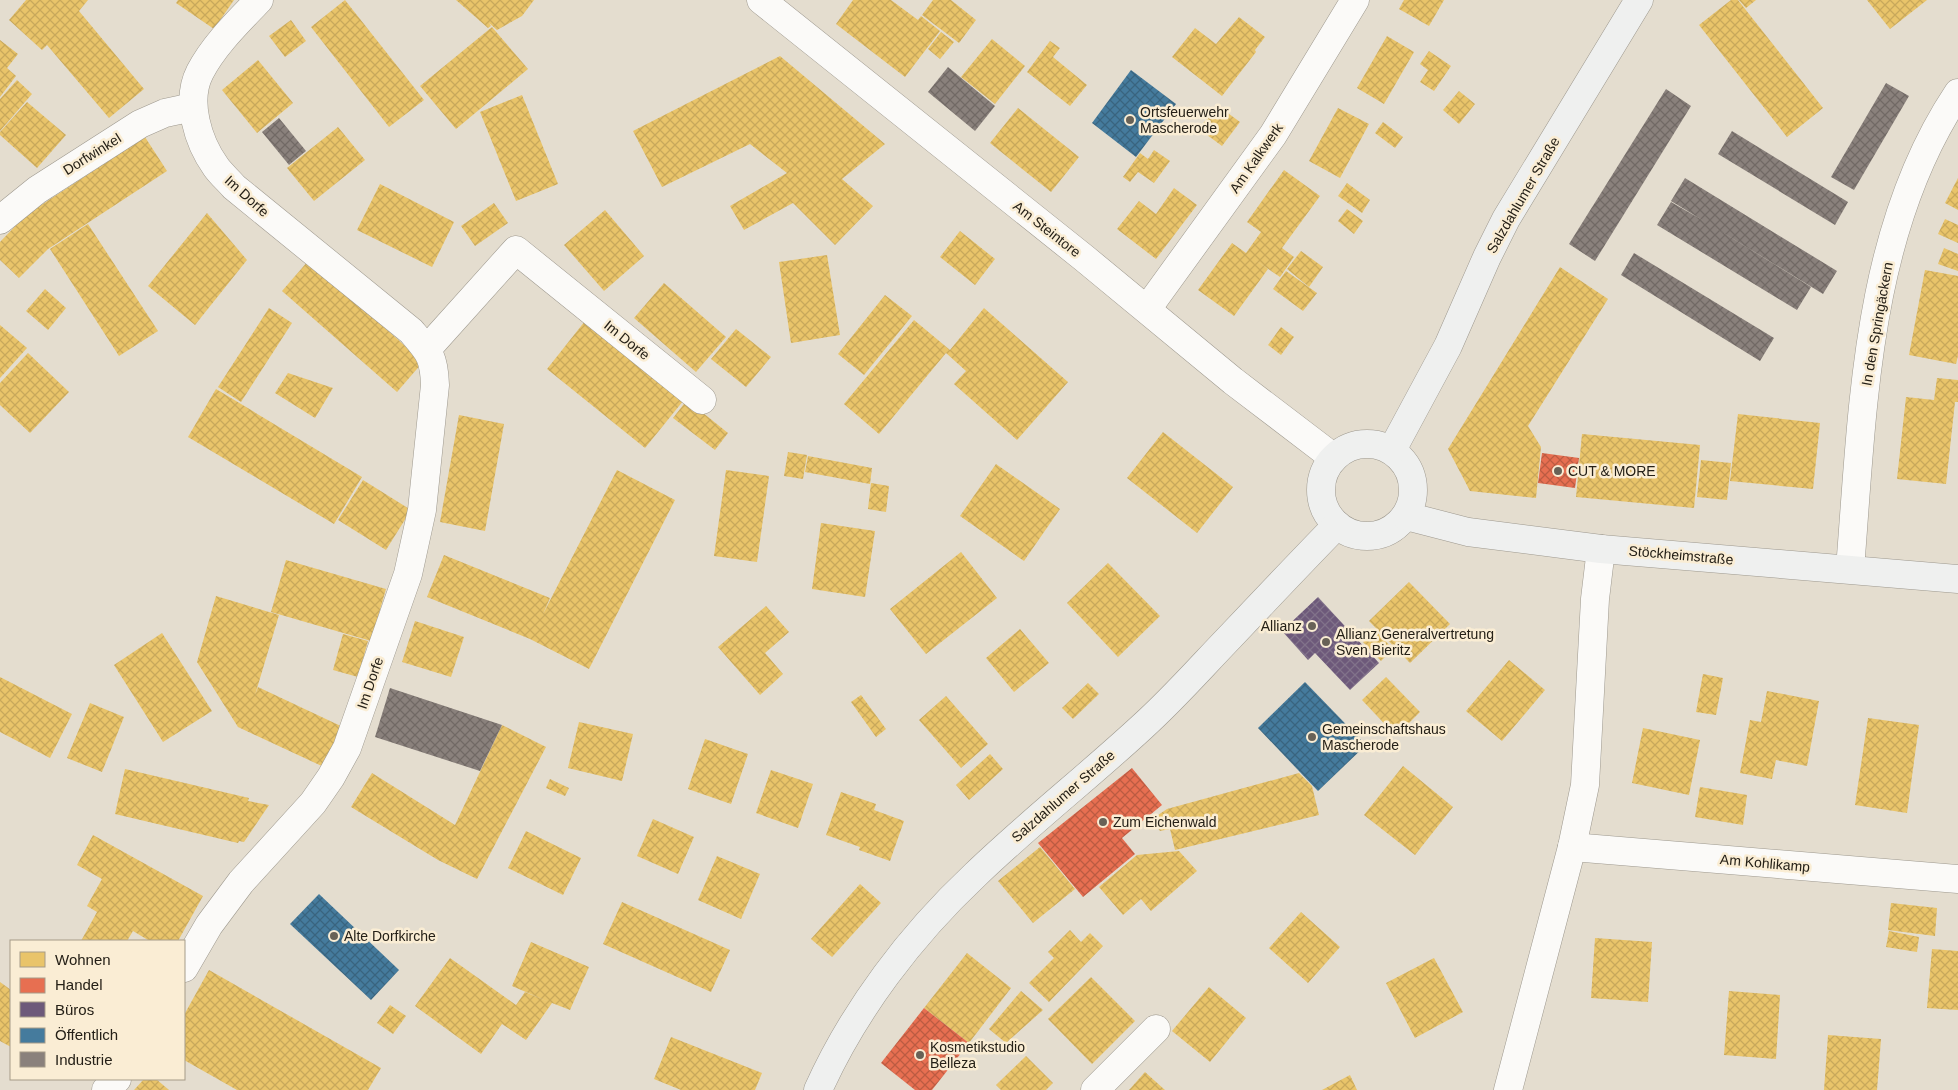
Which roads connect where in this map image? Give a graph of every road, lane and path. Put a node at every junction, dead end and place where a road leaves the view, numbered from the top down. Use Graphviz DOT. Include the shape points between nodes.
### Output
graph roads {
  1 [pos="259,0"];
  2 [pos="760,0"];
  3 [pos="1355,0"];
  4 [pos="1639,0"];
  5 [pos="1958,93"];
  6 [pos="193,107"];
  7 [pos="0,220"];
  8 [pos="1147,309"];
  9 [pos="427,350"];
  10 [pos="702,400"];
  11 [pos="1392,450"];
  12 [pos="1334,458"];
  13 [pos="1406,516"];
  14 [pos="1337,525"];
  15 [pos="1601,549"];
  16 [pos="1850,569"];
  17 [pos="1958,579"];
  18 [pos="1572,847"];
  19 [pos="1958,879"];
  20 [pos="185,966"];
  21 [pos="1156,1029"];
  22 [pos="116,1080"];
  23 [pos="106,1090"];
  24 [pos="818,1090"];
  25 [pos="1094,1090"];
  26 [pos="1508,1090"];
  1 -- 6 [label="street, Im Dorfe" via="213,52 199,73"];
  2 -- 8 [label="street, Am Steintore"];
  3 -- 8 [label="street, Am Kalkwerk" via="1273,135"];
  4 -- 11 [label="main road, Salzdahlumer Straße" via="1506,219 1448,346"];
  5 -- 16 [label="street, In den Springäckern" via="1909,189 1887,261 1875,319 1863,409"];
  6 -- 7 [label="street, Dorfwinkel" via="165,113 140,124 37,190"];
  6 -- 9 [label="street, Im Dorfe" via="202,142 234,187 411,331"];
  8 -- 12 [label="street, Am Steintore" via="1233,381"];
  9 -- 10 [label="street, Im Dorfe" via="516,250"];
  9 -- 20 [label="street, Im Dorfe" via="434,365 435,385 422,510 408,574 347,748 312,803 241,882 209,925"];
  11 -- 12 [label="main road" via="1368,443 1349,447"];
  11 -- 13 [label="main road" via="1411,474 1414,488"];
  12 -- 14 [label="main road" via="1324,474 1321,492 1328,516"];
  13 -- 14 [label="main road" via="1395,528 1381,535 1366,537"];
  13 -- 15 [label="main road, Stöckheimstraße" via="1468,532"];
  14 -- 24 [label="main road, Salzdahlumer Straße" via="1172,698 974,876 934,918 865,1005"];
  15 -- 16 [label="main road, Stöckheimstraße"];
  15 -- 18 [label="street" via="1595,598 1585,785"];
  16 -- 17 [label="main road, Stöckheimstraße"];
  18 -- 19 [label="street, Am Kohlikamp"];
  18 -- 26 [label="street"];
  21 -- 25 [label="street"];
  22 -- 23 [label="street"];
}
